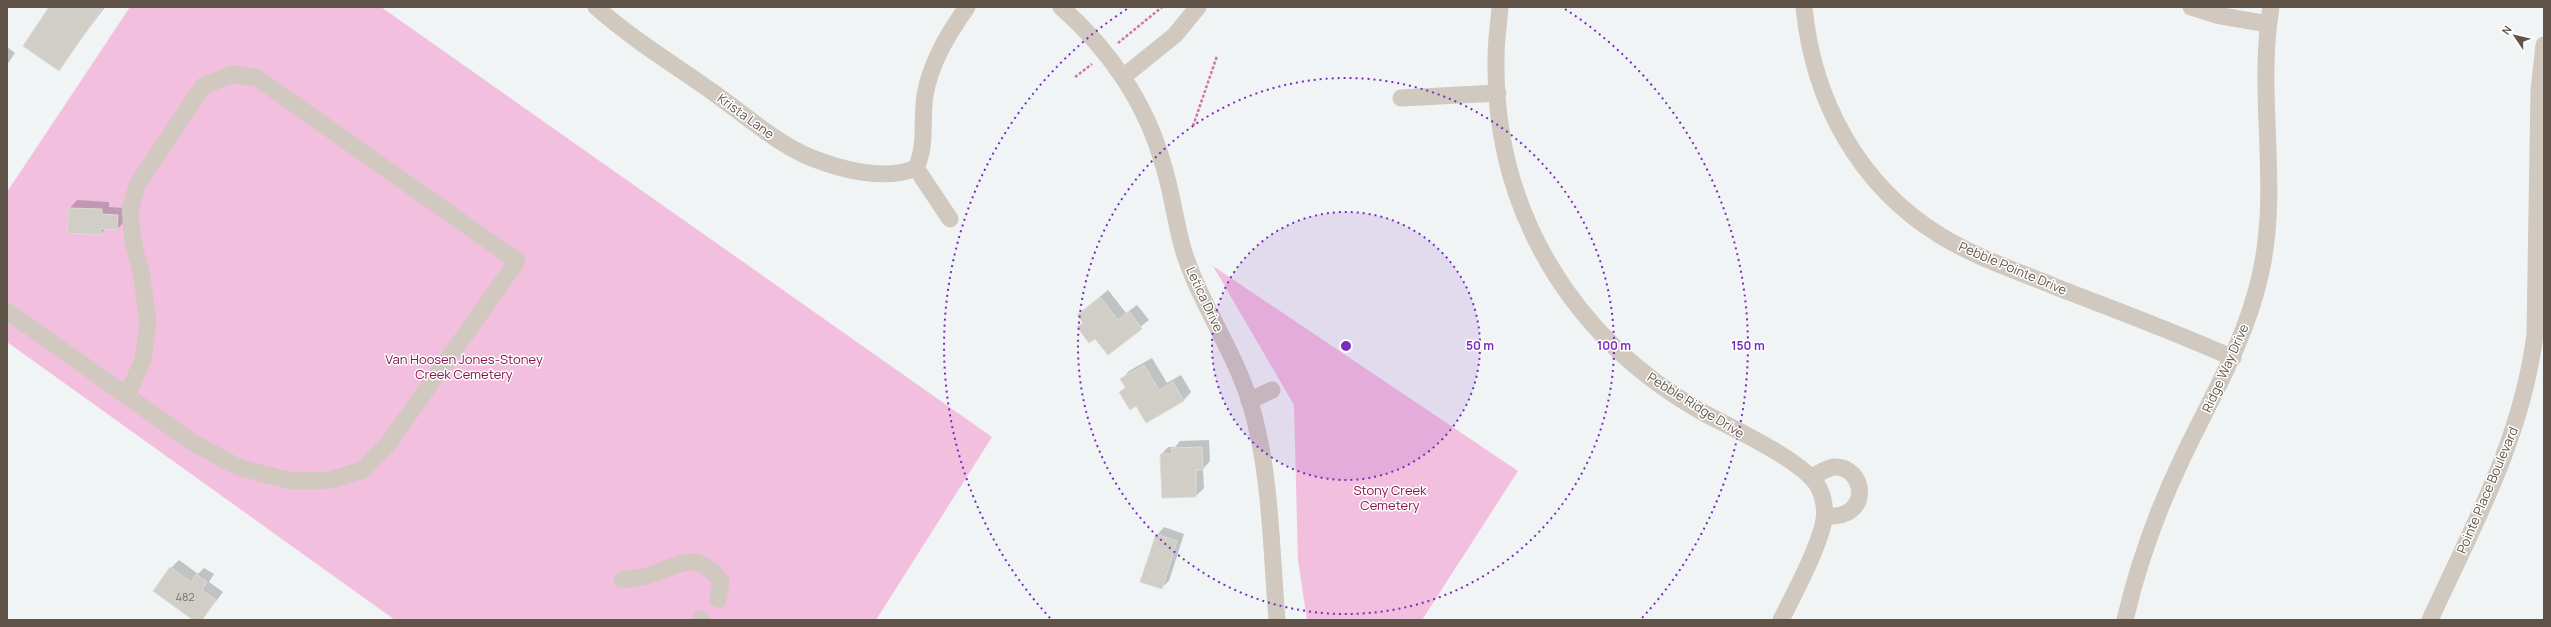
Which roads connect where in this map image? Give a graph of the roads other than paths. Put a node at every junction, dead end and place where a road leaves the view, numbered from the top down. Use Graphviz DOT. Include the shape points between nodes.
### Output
graph roads {
  1 [pos="596,7"];
  2 [pos="967,7"];
  3 [pos="1061,7"];
  4 [pos="1198,7"];
  5 [pos="1500,7"];
  6 [pos="1804,7"];
  7 [pos="2191,7"];
  8 [pos="2271,7"];
  9 [pos="2268,24"];
  10 [pos="2544,45"];
  11 [pos="1124,77"];
  12 [pos="1498,93"];
  13 [pos="1401,98"];
  14 [pos="916,168"];
  15 [pos="950,219"];
  16 [pos="2540,253"];
  17 [pos="7,311"];
  18 [pos="2233,358"];
  19 [pos="1272,390"];
  20 [pos="127,396"];
  21 [pos="1250,401"];
  22 [pos="1812,477"];
  23 [pos="1825,516"];
  24 [pos="622,580"];
  25 [pos="718,599"];
  26 [pos="1277,620"];
  27 [pos="1781,620"];
  28 [pos="2125,620"];
  29 [pos="2430,620"];
  1 -- 14 [label="street, Krista Lane" via="779,139 812,158 840,167 871,172 894,174"];
  2 -- 14 [label="street" via="949,33 931,73 925,95 922,156"];
  3 -- 11 [label="street, Letica Drive" via="1087,31"];
  4 -- 11 [label="street" via="1175,35"];
  5 -- 12 [label="street, Pebble Ridge Drive" via="1496,55"];
  6 -- 18 [label="street, Pebble Pointe Drive" via="1813,63 1821,90 1838,128 1860,164 1903,210 1940,236 1983,258"];
  7 -- 9 [label="street"];
  8 -- 9 [label="street, Ridge Way Drive"];
  9 -- 18 [label="street, Ridge Way Drive" via="2266,100 2270,212 2260,277"];
  10 -- 16 [label="street, Pointe Place Boulevard" via="2539,90"];
  11 -- 21 [label="street, Letica Drive" via="1148,124 1163,163 1191,271"];
  12 -- 13 [label="street"];
  12 -- 22 [label="street, Pebble Ridge Drive" via="1500,119 1514,188 1546,260 1575,304 1604,337 1649,377 1696,408 1794,463"];
  14 -- 15 [label="street"];
  16 -- 29 [label="street, Pointe Place Boulevard" via="2535,334 2519,416 2507,451"];
  17 -- 20 [label="street"];
  18 -- 28 [label="street, Ridge Way Drive" via="2159,509 2134,581"];
  19 -- 21 [label="street"];
  20 -- 20 [label="street" via="192,442 238,467 291,481 330,480 363,470 388,444 517,261 257,78 233,74 203,86 137,184 130,211 148,323 143,359"];
  21 -- 26 [label="street, Letica Drive" via="1262,452"];
  22 -- 23 [label="street, Pebble Ridge Drive" via="1819,489"];
  22 -- 23 [label="street" via="1834,467 1845,469 1858,482 1860,498 1854,508 1837,517"];
  23 -- 27 [label="street" via="1816,543"];
  24 -- 25 [label="street" via="646,576 680,563 695,561 711,568 721,581"];
}
